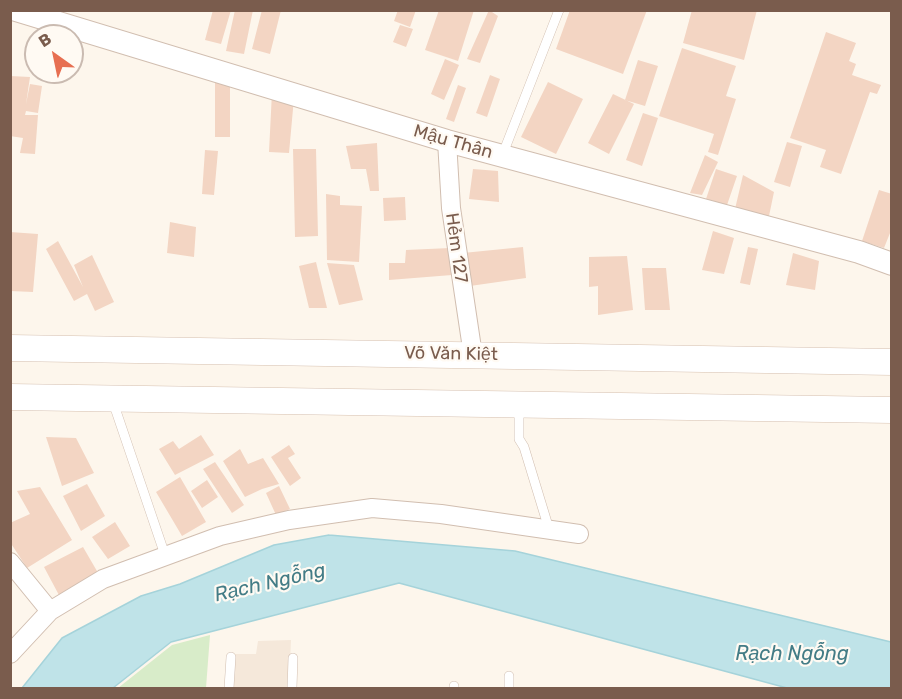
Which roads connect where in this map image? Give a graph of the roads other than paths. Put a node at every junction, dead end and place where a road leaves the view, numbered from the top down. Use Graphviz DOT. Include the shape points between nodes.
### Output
graph roads {
  1 [pos="559,10"];
  2 [pos="27,12"];
  3 [pos="447,141"];
  4 [pos="502,156"];
  5 [pos="891,264"];
  6 [pos="10,348"];
  7 [pos="473,355"];
  8 [pos="891,362"];
  9 [pos="10,397"];
  10 [pos="112,399"];
  11 [pos="519,406"];
  12 [pos="891,410"];
  13 [pos="549,529"];
  14 [pos="579,534"];
  15 [pos="165,555"];
  16 [pos="10,562"];
  17 [pos="50,611"];
  18 [pos="10,654"];
  19 [pos="231,657"];
  20 [pos="293,658"];
  21 [pos="509,676"];
  22 [pos="229,688"];
  23 [pos="292,688"];
  24 [pos="508,688"];
  1 -- 4 [label="lane"];
  2 -- 3 [label="street, Mậu Thân"];
  3 -- 4 [label="street, Mậu Thân"];
  3 -- 7 [label="street, Hẻm 127" via="450,208"];
  4 -- 5 [label="street, Mậu Thân" via="859,252"];
  6 -- 7 [label="main road, Võ Văn Kiệt"];
  7 -- 8 [label="main road, Võ Văn Kiệt"];
  9 -- 10 [label="main road"];
  10 -- 11 [label="main road"];
  10 -- 15 [label="lane"];
  11 -- 12 [label="main road"];
  11 -- 13 [label="lane" via="519,439"];
  13 -- 14 [label="street"];
  13 -- 15 [label="street" via="372,508 289,520 220,536"];
  15 -- 17 [label="street" via="103,579"];
  16 -- 17 [label="street"];
  17 -- 18 [label="street"];
  19 -- 22 [label="lane"];
  20 -- 23 [label="lane"];
  21 -- 24 [label="lane"];
}
